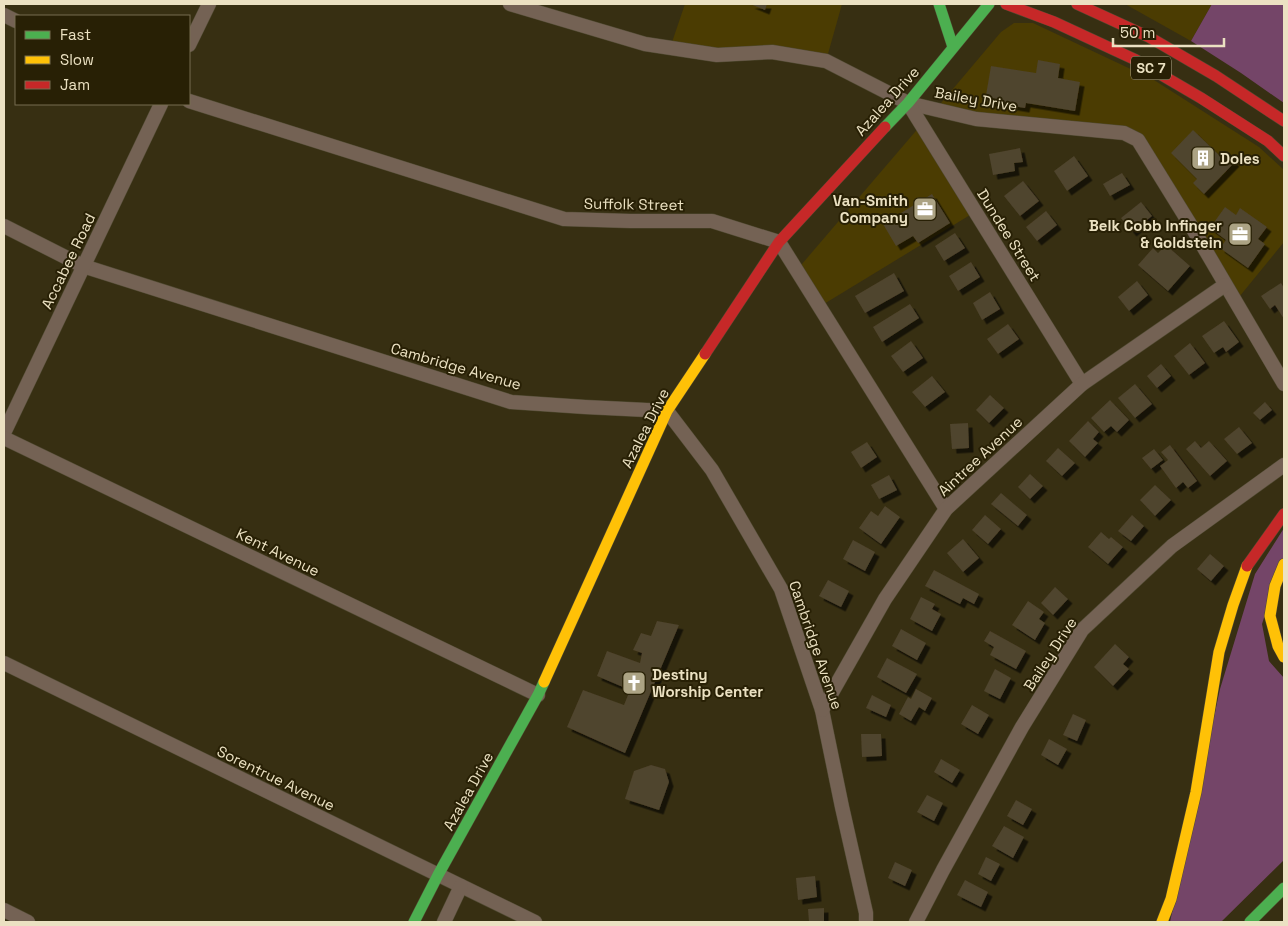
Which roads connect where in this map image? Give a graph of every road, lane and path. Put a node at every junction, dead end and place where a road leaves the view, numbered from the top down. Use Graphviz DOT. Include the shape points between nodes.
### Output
graph roads {
  1 [pos="209,4"];
  2 [pos="510,4"];
  3 [pos="938,4"];
  4 [pos="989,4"];
  5 [pos="1006,4"];
  6 [pos="1077,4"];
  7 [pos="190,43"];
  8 [pos="953,47"];
  9 [pos="190,101"];
  10 [pos="908,103"];
  11 [pos="161,105"];
  12 [pos="1284,121"];
  13 [pos="1284,156"];
  14 [pos="4,226"];
  15 [pos="778,242"];
  16 [pos="84,266"];
  17 [pos="1225,286"];
  18 [pos="1082,384"];
  19 [pos="1284,384"];
  20 [pos="667,411"];
  21 [pos="4,433"];
  22 [pos="4,438"];
  23 [pos="1284,466"];
  24 [pos="946,509"];
  25 [pos="1284,514"];
  26 [pos="1284,564"];
  27 [pos="1284,657"];
  28 [pos="4,664"];
  29 [pos="538,695"];
  30 [pos="822,710"];
  31 [pos="438,876"];
  32 [pos="461,886"];
  33 [pos="1284,888"];
  34 [pos="4,910"];
  35 [pos="28,922"];
  36 [pos="414,922"];
  37 [pos="444,922"];
  38 [pos="535,922"];
  39 [pos="866,922"];
  40 [pos="916,922"];
  41 [pos="1162,922"];
  42 [pos="1250,922"];
  1 -- 7 [label="street"];
  2 -- 10 [label="street, Bailey Drive" via="645,44 717,55 772,52 826,61"];
  3 -- 8 [label="main road"];
  4 -- 8 [label="main road, Azalea Drive"];
  5 -- 13 [label="main road, SC 7" via="1136,60 1268,141"];
  6 -- 12 [label="main road, SC 7" via="1149,37"];
  8 -- 10 [label="main road, Azalea Drive"];
  9 -- 15 [label="street, Suffolk Street" via="564,219 712,220"];
  10 -- 15 [label="main road, Azalea Drive"];
  10 -- 17 [label="street, Bailey Drive" via="976,119 1124,133 1138,140"];
  10 -- 18 [label="street, Dundee Street"];
  11 -- 16 [label="street, Accabee Road"];
  14 -- 16 [label="street, Cambridge Avenue"];
  15 -- 20 [label="main road, Azalea Drive"];
  15 -- 24 [label="street"];
  16 -- 20 [label="street, Cambridge Avenue" via="511,402"];
  16 -- 21 [label="street, Accabee Road"];
  17 -- 18 [label="street, Aintree Avenue"];
  17 -- 19 [label="street, Bailey Drive"];
  18 -- 24 [label="street, Aintree Avenue"];
  20 -- 29 [label="main road, Azalea Drive"];
  20 -- 30 [label="street, Cambridge Avenue" via="712,470 781,589"];
  22 -- 29 [label="street, Kent Avenue"];
  23 -- 40 [label="street, Bailey Drive" via="1172,546 1082,630 1022,727"];
  24 -- 30 [label="street, Aintree Avenue" via="884,599"];
  25 -- 41 [label="main road" via="1248,564 1230,614 1219,652 1196,792"];
  26 -- 27 [label="main road" via="1275,586 1270,616"];
  28 -- 31 [label="street, Sorentrue Avenue"];
  29 -- 31 [label="main road, Azalea Drive"];
  30 -- 39 [label="street, Cambridge Avenue"];
  31 -- 32 [label="street, Sorentrue Avenue"];
  31 -- 36 [label="main road, Azalea Drive"];
  32 -- 37 [label="street"];
  32 -- 38 [label="street, Sorentrue Avenue"];
  33 -- 42 [label="main road"];
  34 -- 35 [label="street"];
}
